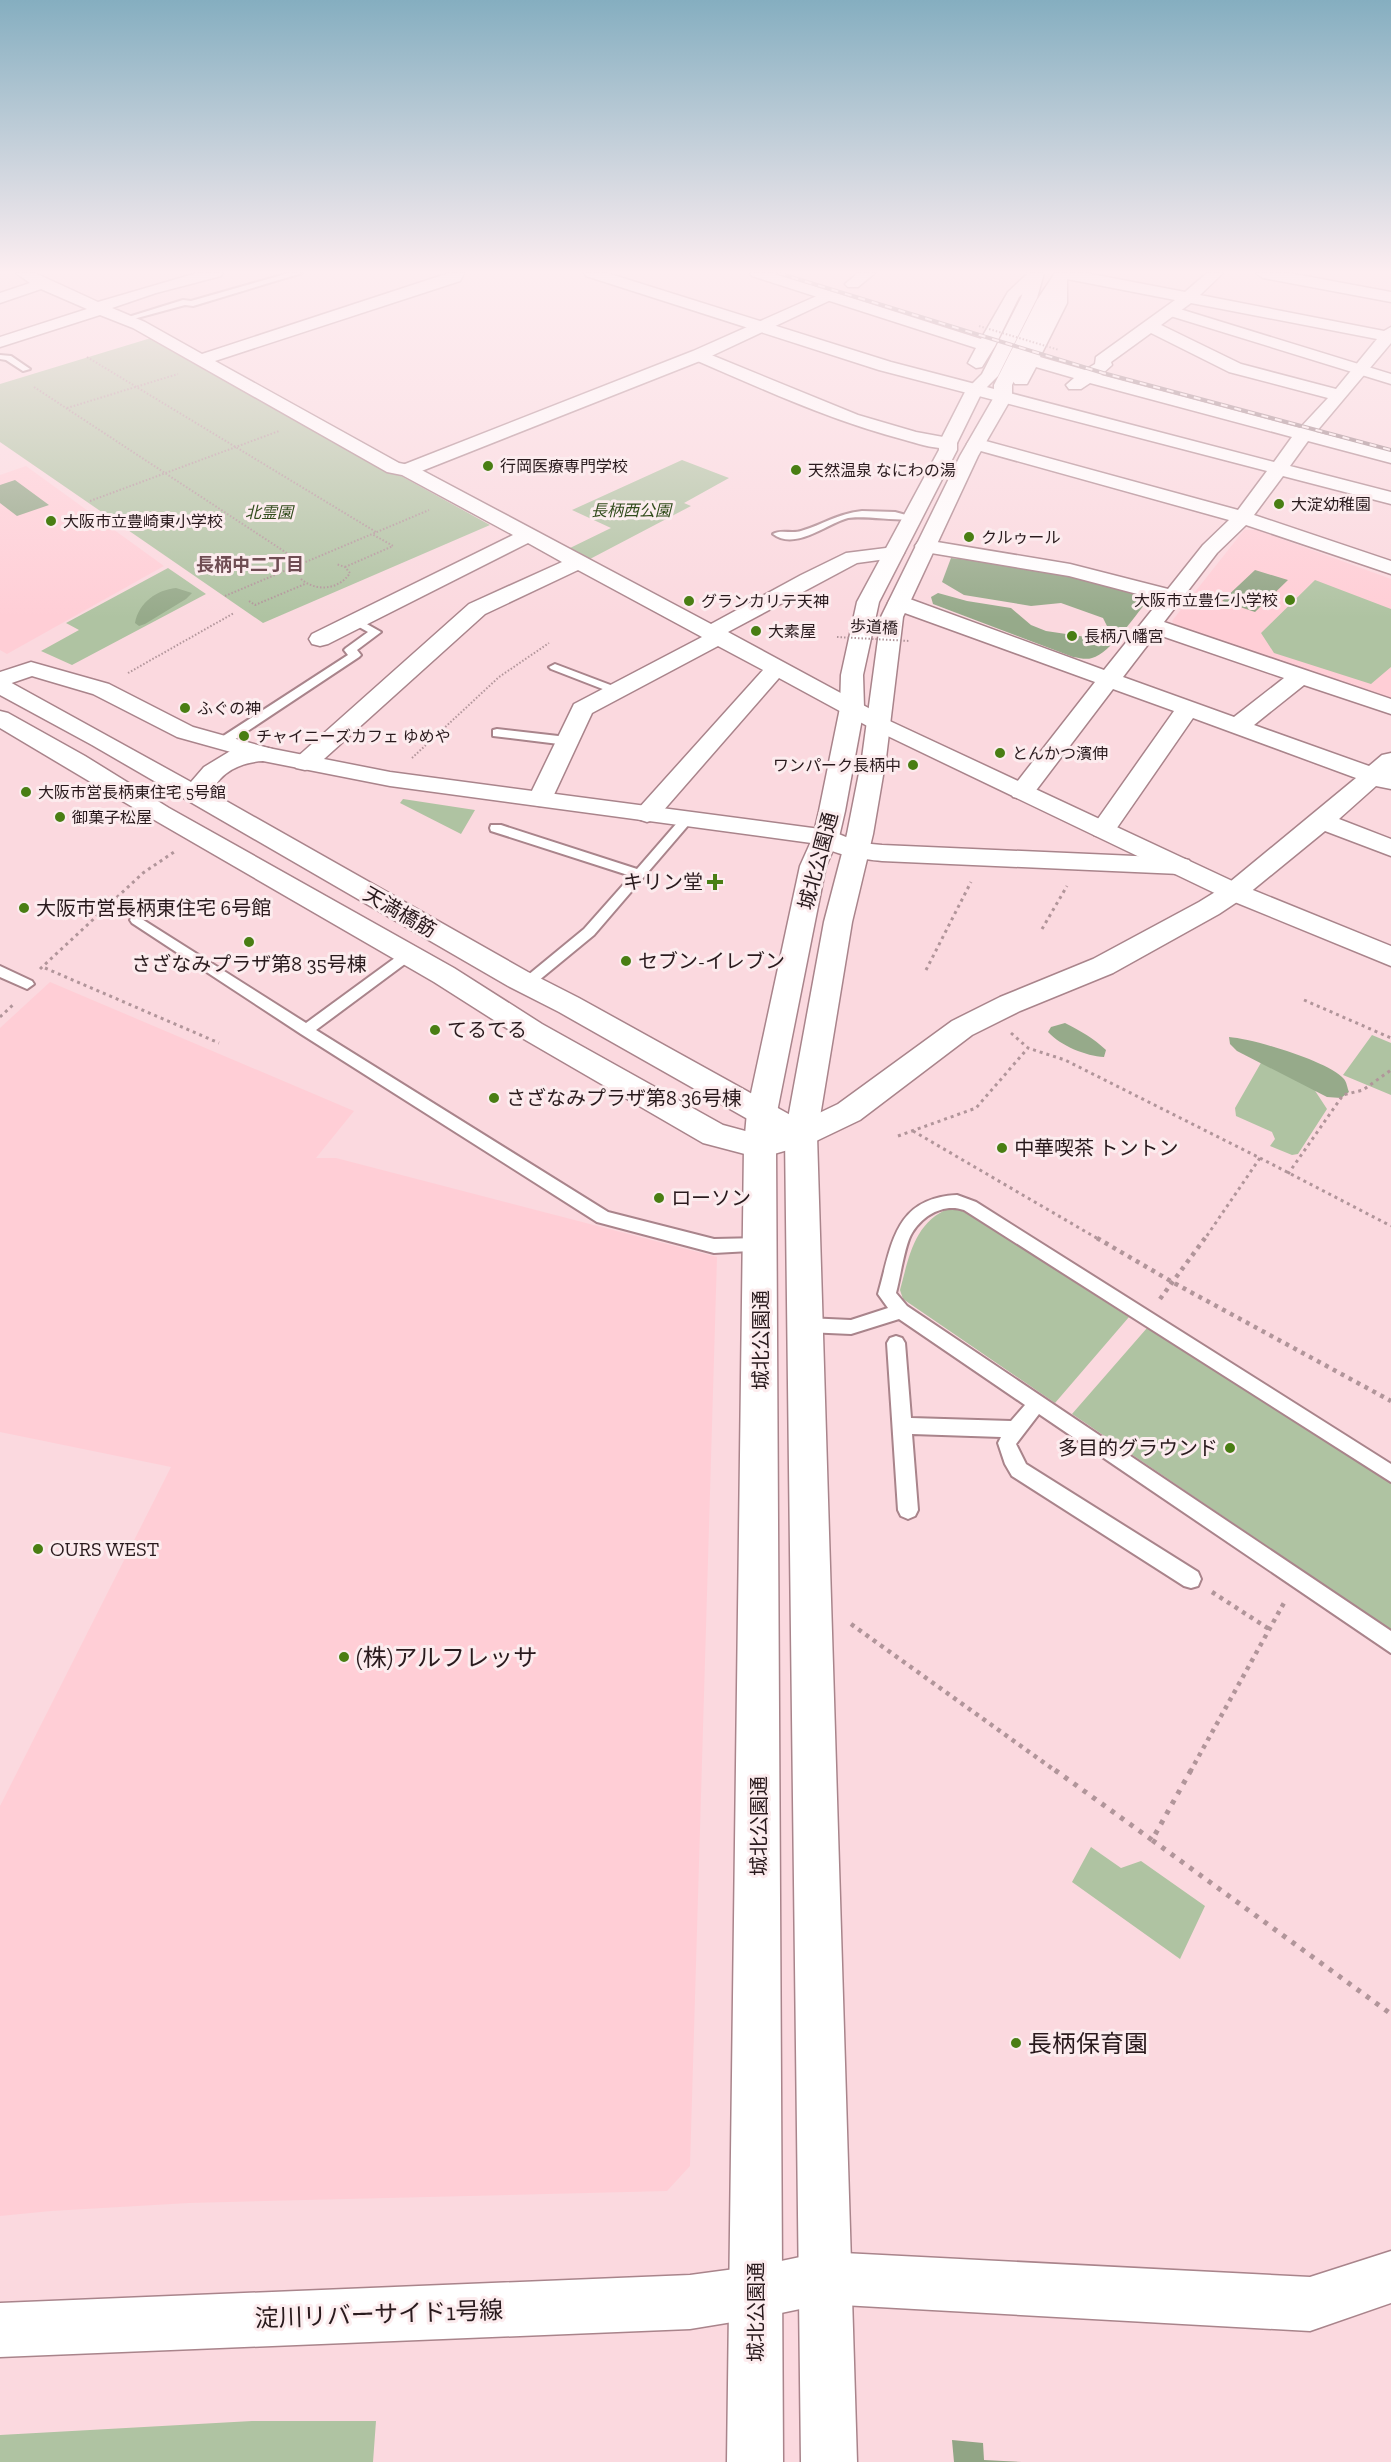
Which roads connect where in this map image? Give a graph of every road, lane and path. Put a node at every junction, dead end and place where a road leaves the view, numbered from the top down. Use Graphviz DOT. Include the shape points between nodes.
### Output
graph roads {
  1 [pos="35,388"];
  2 [pos="134,388"];
  3 [pos="138,388"];
  4 [pos="250,388"];
  5 [pos="615,388"];
  6 [pos="779,388"];
  7 [pos="967,388"];
  8 [pos="1003,388"];
  9 [pos="1017,388"];
  10 [pos="1072,388"];
  11 [pos="1128,388"];
  12 [pos="1312,388"];
  13 [pos="1346,388"];
  14 [pos="975,390"];
  15 [pos="1340,395"];
  16 [pos="1003,397"];
  17 [pos="67,408"];
  18 [pos="1045,408"];
  19 [pos="1298,414"];
  20 [pos="1320,419"];
  21 [pos="307,420"];
  22 [pos="1340,424"];
  23 [pos="1303,435"];
  24 [pos="948,443"];
  25 [pos="976,444"];
  26 [pos="237,447"];
  27 [pos="1391,457"];
  28 [pos="1279,468"];
  29 [pos="407,470"];
  30 [pos="165,474"];
  31 [pos="457,498"];
  32 [pos="1391,498"];
  33 [pos="90,501"];
  34 [pos="912,518"];
  35 [pos="1242,518"];
  36 [pos="376,532"];
  37 [pos="372,533"];
  38 [pos="778,534"];
  39 [pos="528,535"];
  40 [pos="925,546"];
  41 [pos="894,553"];
  42 [pos="302,562"];
  43 [pos="578,562"];
  44 [pos="336,564"];
  45 [pos="345,567"];
  46 [pos="1391,568"];
  47 [pos="301,579"];
  48 [pos="306,584"];
  49 [pos="225,596"];
  50 [pos="1174,597"];
  51 [pos="249,602"];
  52 [pos="899,603"];
  53 [pos="234,613"];
  54 [pos="356,621"];
  55 [pos="1152,625"];
  56 [pos="716,634"];
  57 [pos="837,637"];
  58 [pos="320,639"];
  59 [pos="910,641"];
  60 [pos="549,643"];
  61 [pos="555,667"];
  62 [pos="777,667"];
  63 [pos="1300,677"];
  64 [pos="1111,679"];
  65 [pos="0,680"];
  66 [pos="0,686"];
  67 [pos="101,689"];
  68 [pos="617,691"];
  69 [pos="1391,707"];
  70 [pos="852,708"];
  71 [pos="1188,710"];
  72 [pos="0,718"];
  73 [pos="879,723"];
  74 [pos="1237,727"];
  75 [pos="497,733"];
  76 [pos="567,741"];
  77 [pos="221,743"];
  78 [pos="263,754"];
  79 [pos="305,763"];
  80 [pos="1385,773"];
  81 [pos="390,779"];
  82 [pos="1022,792"];
  83 [pos="198,797"];
  84 [pos="540,799"];
  85 [pos="647,814"];
  86 [pos="687,819"];
  87 [pos="1322,821"];
  88 [pos="496,828"];
  89 [pos="1103,830"];
  90 [pos="826,837"];
  91 [pos="1391,848"];
  92 [pos="177,850"];
  93 [pos="856,850"];
  94 [pos="983,857"];
  95 [pos="1074,862"];
  96 [pos="1180,866"];
  97 [pos="639,874"];
  98 [pos="1234,892"];
  99 [pos="137,920"];
  100 [pos="1042,929"];
  101 [pos="408,955"];
  102 [pos="1391,957"];
  103 [pos="42,967"];
  104 [pos="926,970"];
  105 [pos="0,971"];
  106 [pos="527,983"];
  107 [pos="27,984"];
  108 [pos="1304,1000"];
  109 [pos="991,1014"];
  110 [pos="0,1017"];
  111 [pos="306,1030"];
  112 [pos="1391,1038"];
  113 [pos="219,1042"];
  114 [pos="1028,1048"];
  115 [pos="774,1058"];
  116 [pos="1391,1070"];
  117 [pos="691,1073"];
  118 [pos="762,1112"];
  119 [pos="913,1131"];
  120 [pos="801,1134"];
  121 [pos="898,1136"];
  122 [pos="760,1146"];
  123 [pos="1260,1158"];
  124 [pos="1288,1174"];
  125 [pos="1391,1226"];
  126 [pos="761,1245"];
  127 [pos="1174,1283"];
  128 [pos="901,1311"];
  129 [pos="1144,1317"];
  130 [pos="806,1325"];
  131 [pos="896,1343"];
  132 [pos="1391,1401"];
  133 [pos="1037,1403"];
  134 [pos="902,1426"];
  135 [pos="1015,1429"];
  136 [pos="1391,1473"];
  137 [pos="908,1510"];
  138 [pos="1191,1579"];
  139 [pos="1297,1579"];
  140 [pos="851,1624"];
  141 [pos="1269,1629"];
  142 [pos="1391,1643"];
  143 [pos="1152,1840"];
  144 [pos="1391,2014"];
  145 [pos="1391,2277"];
  146 [pos="824,2278"];
  147 [pos="757,2292"];
  148 [pos="0,2330"];
  149 [pos="755,2462"];
  150 [pos="829,2462"];
  1 -- 17 [label="path"];
  2 -- 17 [label="path"];
  3 -- 26 [label="path"];
  4 -- 21 [label="street"];
  5 -- 29 [label="street"];
  6 -- 24 [label="street" via="876,428"];
  7 -- 14 [label="street"];
  8 -- 16 [label="street, 城北公園通"];
  9 -- 16 [label="street"];
  10 -- 18 [label="street"];
  11 -- 23 [label="street"];
  12 -- 15 [label="street"];
  13 -- 15 [label="street"];
  14 -- 16 [label="street"];
  14 -- 24 [label="street, 城北公園通"];
  15 -- 20 [label="street"];
  16 -- 18 [label="street"];
  16 -- 25 [label="street, 城北公園通"];
  17 -- 30 [label="path"];
  18 -- 28 [label="street"];
  19 -- 20 [label="street"];
  20 -- 22 [label="street"];
  20 -- 23 [label="street"];
  21 -- 26 [label="path"];
  21 -- 29 [label="street" via="394,468"];
  23 -- 27 [label="street"];
  23 -- 28 [label="street"];
  24 -- 34 [label="street, 城北公園通" via="948,450"];
  25 -- 35 [label="street"];
  25 -- 40 [label="street, 城北公園通"];
  26 -- 30 [label="path"];
  26 -- 36 [label="path"];
  28 -- 32 [label="street"];
  28 -- 35 [label="street"];
  29 -- 31 [label="street"];
  30 -- 33 [label="path"];
  30 -- 42 [label="path"];
  31 -- 36 [label="path"];
  31 -- 39 [label="street"];
  34 -- 38 [label="lane" via="860,514 835,520 801,536"];
  34 -- 41 [label="street, 城北公園通"];
  35 -- 46 [label="street"];
  35 -- 50 [label="street" via="1210,549"];
  36 -- 37 [label="path"];
  37 -- 42 [label="path"];
  37 -- 45 [label="path" via="393,546"];
  39 -- 43 [label="street"];
  39 -- 54 [label="street"];
  40 -- 50 [label="street" via="1070,570"];
  40 -- 52 [label="street, 城北公園通"];
  41 -- 56 [label="street" via="853,557"];
  41 -- 70 [label="street, 城北公園通" via="868,602 852,675"];
  42 -- 49 [label="path"];
  43 -- 56 [label="street"];
  43 -- 79 [label="street" via="477,609"];
  44 -- 45 [label="path"];
  45 -- 48 [label="path" via="350,573 342,583 323,587"];
  47 -- 48 [label="path"];
  48 -- 51 [label="path" via="255,605"];
  50 -- 55 [label="street"];
  52 -- 64 [label="street"];
  52 -- 73 [label="street, 城北公園通" via="892,617"];
  53 -- 67 [label="path"];
  54 -- 58 [label="street"];
  54 -- 77 [label="lane" via="376,632 350,650 355,655"];
  55 -- 63 [label="street"];
  55 -- 64 [label="street"];
  56 -- 62 [label="street"];
  56 -- 68 [label="street"];
  57 -- 59 [label="path, 歩道橋, bridge"];
  60 -- 81 [label="path" via="500,677"];
  61 -- 68 [label="lane"];
  62 -- 70 [label="street"];
  62 -- 85 [label="street"];
  63 -- 69 [label="street"];
  63 -- 74 [label="street"];
  64 -- 71 [label="street"];
  64 -- 82 [label="street"];
  65 -- 67 [label="street" via="31,669"];
  66 -- 83 [label="street, 天満橋筋"];
  67 -- 77 [label="street" via="185,732"];
  68 -- 76 [label="street" via="582,710"];
  70 -- 73 [label="street"];
  70 -- 90 [label="street, 城北公園通"];
  71 -- 74 [label="street"];
  71 -- 89 [label="street"];
  72 -- 101 [label="street, 天満橋筋"];
  73 -- 82 [label="street"];
  73 -- 93 [label="street, 城北公園通"];
  74 -- 80 [label="street"];
  75 -- 76 [label="lane"];
  76 -- 84 [label="street"];
  77 -- 78 [label="street"];
  78 -- 79 [label="street"];
  78 -- 83 [label="street" via="241,755 213,772"];
  79 -- 81 [label="street"];
  80 -- 87 [label="street"];
  81 -- 84 [label="street"];
  82 -- 89 [label="street"];
  83 -- 106 [label="street, 天満橋筋"];
  84 -- 85 [label="street"];
  85 -- 86 [label="street"];
  86 -- 90 [label="street"];
  86 -- 97 [label="lane"];
  87 -- 91 [label="street"];
  87 -- 98 [label="street"];
  88 -- 97 [label="lane"];
  89 -- 96 [label="street"];
  90 -- 93 [label="street"];
  90 -- 115 [label="street, 城北公園通" via="813,866"];
  92 -- 103 [label="path" via="143,873"];
  93 -- 94 [label="street"];
  93 -- 120 [label="street, 城北公園通" via="838,922"];
  94 -- 95 [label="street"];
  94 -- 104 [label="path"];
  95 -- 96 [label="street"];
  95 -- 100 [label="path" via="1067,887"];
  96 -- 98 [label="street"];
  97 -- 106 [label="lane" via="589,933"];
  98 -- 102 [label="street"];
  98 -- 109 [label="street" via="1103,966"];
  99 -- 111 [label="lane"];
  101 -- 111 [label="lane"];
  101 -- 122 [label="street, 天満橋筋" via="714,1135"];
  103 -- 107 [label="path"];
  103 -- 113 [label="path"];
  105 -- 107 [label="lane"];
  106 -- 117 [label="street, 天満橋筋"];
  107 -- 110 [label="path" via="25,994"];
  108 -- 112 [label="path"];
  109 -- 114 [label="path"];
  109 -- 120 [label="street" via="962,1028 849,1112"];
  111 -- 126 [label="lane" via="603,1217 714,1246"];
  114 -- 119 [label="path" via="976,1108"];
  114 -- 123 [label="path" via="1065,1060"];
  115 -- 117 [label="street" via="764,1075 740,1085"];
  115 -- 118 [label="street, 城北公園通"];
  116 -- 124 [label="path" via="1365,1091 1342,1095"];
  117 -- 118 [label="street, 天満橋筋"];
  118 -- 120 [label="street, 天満橋筋"];
  118 -- 122 [label="street, 城北公園通"];
  119 -- 121 [label="path"];
  119 -- 127 [label="path"];
  120 -- 122 [label="street"];
  120 -- 130 [label="street, 城北公園通"];
  122 -- 126 [label="street, 城北公園通"];
  123 -- 124 [label="path"];
  123 -- 127 [label="path"];
  124 -- 125 [label="path"];
  126 -- 147 [label="street, 城北公園通"];
  127 -- 129 [label="path"];
  127 -- 132 [label="path"];
  128 -- 129 [label="lane" via="887,1294 904,1230 926,1209 939,1202 957,1201"];
  128 -- 130 [label="lane" via="851,1327"];
  128 -- 133 [label="lane"];
  129 -- 136 [label="lane"];
  130 -- 146 [label="street, 城北公園通"];
  131 -- 134 [label="lane"];
  133 -- 135 [label="lane"];
  133 -- 139 [label="lane"];
  134 -- 135 [label="lane"];
  134 -- 137 [label="lane"];
  135 -- 138 [label="lane" via="1007,1443 1019,1470"];
  138 -- 141 [label="path"];
  139 -- 141 [label="path"];
  139 -- 142 [label="lane"];
  140 -- 143 [label="path"];
  141 -- 143 [label="path"];
  143 -- 144 [label="path"];
  145 -- 146 [label="street, 淀川リバーサイド1号線" via="1310,2304"];
  146 -- 147 [label="street, 淀川リバーサイド1号線"];
  146 -- 150 [label="street, 城北公園通"];
  147 -- 148 [label="street, 淀川リバーサイド1号線" via="679,2302"];
  147 -- 149 [label="street, 城北公園通"];
}
